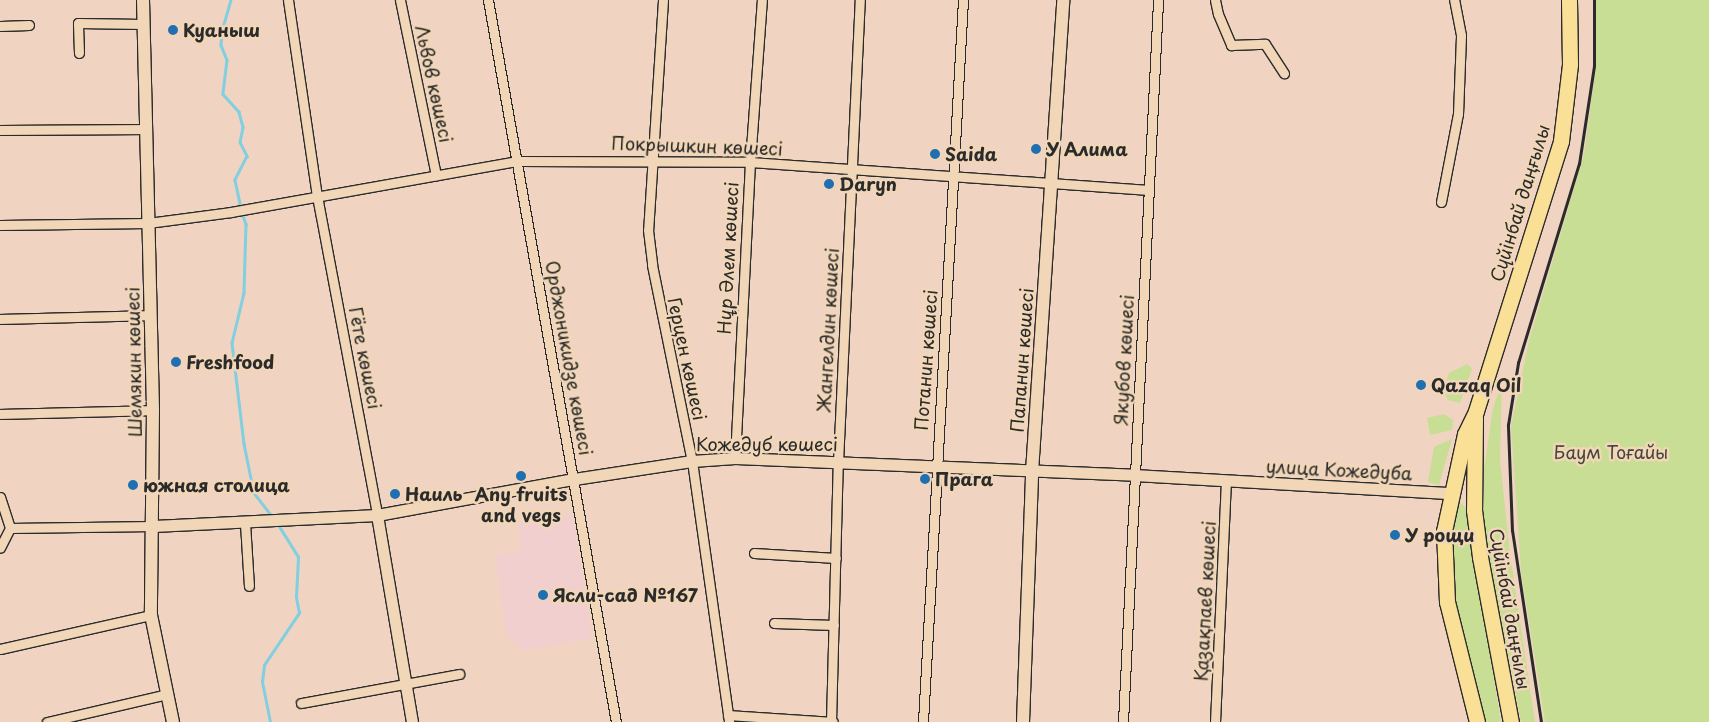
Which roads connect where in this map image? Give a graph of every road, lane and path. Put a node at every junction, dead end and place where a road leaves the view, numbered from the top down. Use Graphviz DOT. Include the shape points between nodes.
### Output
graph roads {
  1 [pos="143,0"];
  2 [pos="288,0"];
  3 [pos="400,0"];
  4 [pos="488,0"];
  5 [pos="663,0"];
  6 [pos="762,0"];
  7 [pos="860,0"];
  8 [pos="963,0"];
  9 [pos="1063,0"];
  10 [pos="1158,0"];
  11 [pos="1216,0"];
  12 [pos="1454,0"];
  13 [pos="1569,0"];
  14 [pos="143,24"];
  15 [pos="29,25"];
  16 [pos="0,26"];
  17 [pos="79,53"];
  18 [pos="1284,73"];
  19 [pos="146,129"];
  20 [pos="0,130"];
  21 [pos="518,160"];
  22 [pos="654,160"];
  23 [pos="750,162"];
  24 [pos="851,170"];
  25 [pos="436,175"];
  26 [pos="952,176"];
  27 [pos="1052,182"];
  28 [pos="1149,190"];
  29 [pos="317,196"];
  30 [pos="1441,202"];
  31 [pos="148,223"];
  32 [pos="0,225"];
  33 [pos="151,315"];
  34 [pos="0,319"];
  35 [pos="153,410"];
  36 [pos="1476,412"];
  37 [pos="0,414"];
  38 [pos="734,458"];
  39 [pos="692,461"];
  40 [pos="838,462"];
  41 [pos="936,466"];
  42 [pos="1032,472"];
  43 [pos="1134,475"];
  44 [pos="574,479"];
  45 [pos="1226,481"];
  46 [pos="1450,493"];
  47 [pos="0,498"];
  48 [pos="377,515"];
  49 [pos="245,522"];
  50 [pos="154,526"];
  51 [pos="10,528"];
  52 [pos="0,548"];
  53 [pos="754,553"];
  54 [pos="836,558"];
  55 [pos="249,586"];
  56 [pos="151,615"];
  57 [pos="774,622"];
  58 [pos="834,626"];
  59 [pos="0,649"];
  60 [pos="459,674"];
  61 [pos="406,684"];
  62 [pos="166,694"];
  63 [pos="300,703"];
  64 [pos="728,719"];
  65 [pos="47,722"];
  66 [pos="173,722"];
  67 [pos="412,722"];
  68 [pos="616,722"];
  69 [pos="832,722"];
  70 [pos="923,722"];
  71 [pos="1023,722"];
  72 [pos="1123,722"];
  73 [pos="1215,722"];
  74 [pos="1477,722"];
  75 [pos="1511,722"];
  1 -- 14 [label="main road, Шемякин көшесі"];
  2 -- 29 [label="street, Гёте көшесі"];
  3 -- 25 [label="street, Львов көшесі"];
  4 -- 21 [label="street, Орджоникидзе көшесі"];
  5 -- 22 [label="street, Герцен көшесі"];
  6 -- 23 [label="street, Нұр Әлем көшесі"];
  7 -- 24 [label="street, Жангелдин көшесі"];
  8 -- 26 [label="street, Потанин көшесі"];
  9 -- 27 [label="main road, Папанин көшесі"];
  10 -- 28 [label="street, Якубов көшесі"];
  11 -- 18 [label="street" via="1218,14 1231,44 1265,44"];
  12 -- 30 [label="street" via="1461,35 1458,114"];
  13 -- 36 [label="main road, Сүйінбай даңғылы" via="1570,64 1561,141"];
  14 -- 17 [label="street" via="78,23"];
  14 -- 19 [label="main road, Шемякин көшесі"];
  15 -- 16 [label="street"];
  19 -- 20 [label="street"];
  19 -- 31 [label="main road, Шемякин көшесі"];
  21 -- 22 [label="street, Покрышкин көшесі"];
  21 -- 25 [label="street, Покрышкин көшесі"];
  21 -- 44 [label="street, Орджоникидзе көшесі"];
  22 -- 23 [label="street, Покрышкин көшесі"];
  22 -- 39 [label="street, Герцен көшесі" via="648,230 652,265"];
  23 -- 24 [label="street, Покрышкин көшесі"];
  23 -- 38 [label="street, Нұр Әлем көшесі"];
  24 -- 26 [label="street, Покрышкин көшесі"];
  24 -- 40 [label="street, Жангелдин көшесі"];
  25 -- 29 [label="street, Покрышкин көшесі"];
  26 -- 27 [label="street, Покрышкин көшесі"];
  26 -- 41 [label="street, Потанин көшесі"];
  27 -- 28 [label="street, Покрышкин көшесі"];
  27 -- 42 [label="main road, Папанин көшесі"];
  28 -- 43 [label="street, Якубов көшесі"];
  29 -- 31 [label="street, Покрышкин көшесі" via="235,212"];
  29 -- 48 [label="street, Гёте көшесі"];
  31 -- 32 [label="street"];
  31 -- 33 [label="main road, Шемякин көшесі"];
  33 -- 34 [label="street"];
  33 -- 35 [label="main road, Шемякин көшесі"];
  35 -- 37 [label="street"];
  35 -- 50 [label="main road, Шемякин көшесі"];
  36 -- 46 [label="main road, Сүйінбай даңғылы" via="1465,434"];
  36 -- 75 [label="main road, Сүйінбай даңғылы" via="1474,510"];
  38 -- 39 [label="street, Кожедуб көшесі"];
  38 -- 40 [label="street, Кожедуб көшесі"];
  39 -- 44 [label="street, Кожедуб көшесі"];
  39 -- 64 [label="street, Герцен көшесі"];
  40 -- 41 [label="street, Кожедуб көшесі"];
  40 -- 54 [label="street, Жангелдин көшесі"];
  41 -- 42 [label="street, Кожедуб көшесі"];
  41 -- 70 [label="street, Потанин көшесі"];
  42 -- 43 [label="street, Кожедуб көшесі"];
  42 -- 71 [label="main road, Папанин көшесі"];
  43 -- 45 [label="street, Кожедуб көшесі"];
  43 -- 72 [label="street, Якубов көшесі"];
  44 -- 48 [label="street, Кожедуб көшесі"];
  44 -- 68 [label="street, Орджоникидзе көшесі"];
  45 -- 46 [label="street, улица Кожедуба"];
  45 -- 73 [label="street, Қазақпаев көшесі"];
  46 -- 74 [label="main road, Сүйінбай даңғылы" via="1444,531 1447,602"];
  47 -- 51 [label="street"];
  48 -- 49 [label="street, Кожедуб көшесі"];
  48 -- 61 [label="street, Гёте көшесі"];
  49 -- 50 [label="street"];
  49 -- 55 [label="street"];
  50 -- 51 [label="street"];
  50 -- 56 [label="main road, Шемякин көшесі"];
  51 -- 52 [label="street"];
  53 -- 54 [label="street"];
  54 -- 58 [label="street, Жангелдин көшесі"];
  56 -- 59 [label="street"];
  56 -- 62 [label="main road, Шемякин көшесі"];
  57 -- 58 [label="street"];
  58 -- 69 [label="street, Жангелдин көшесі"];
  60 -- 61 [label="street"];
  61 -- 63 [label="street"];
  61 -- 67 [label="street, Гёте көшесі"];
  62 -- 65 [label="street"];
  62 -- 66 [label="main road, Шемякин көшесі"];
  64 -- 69 [label="street"];
}
